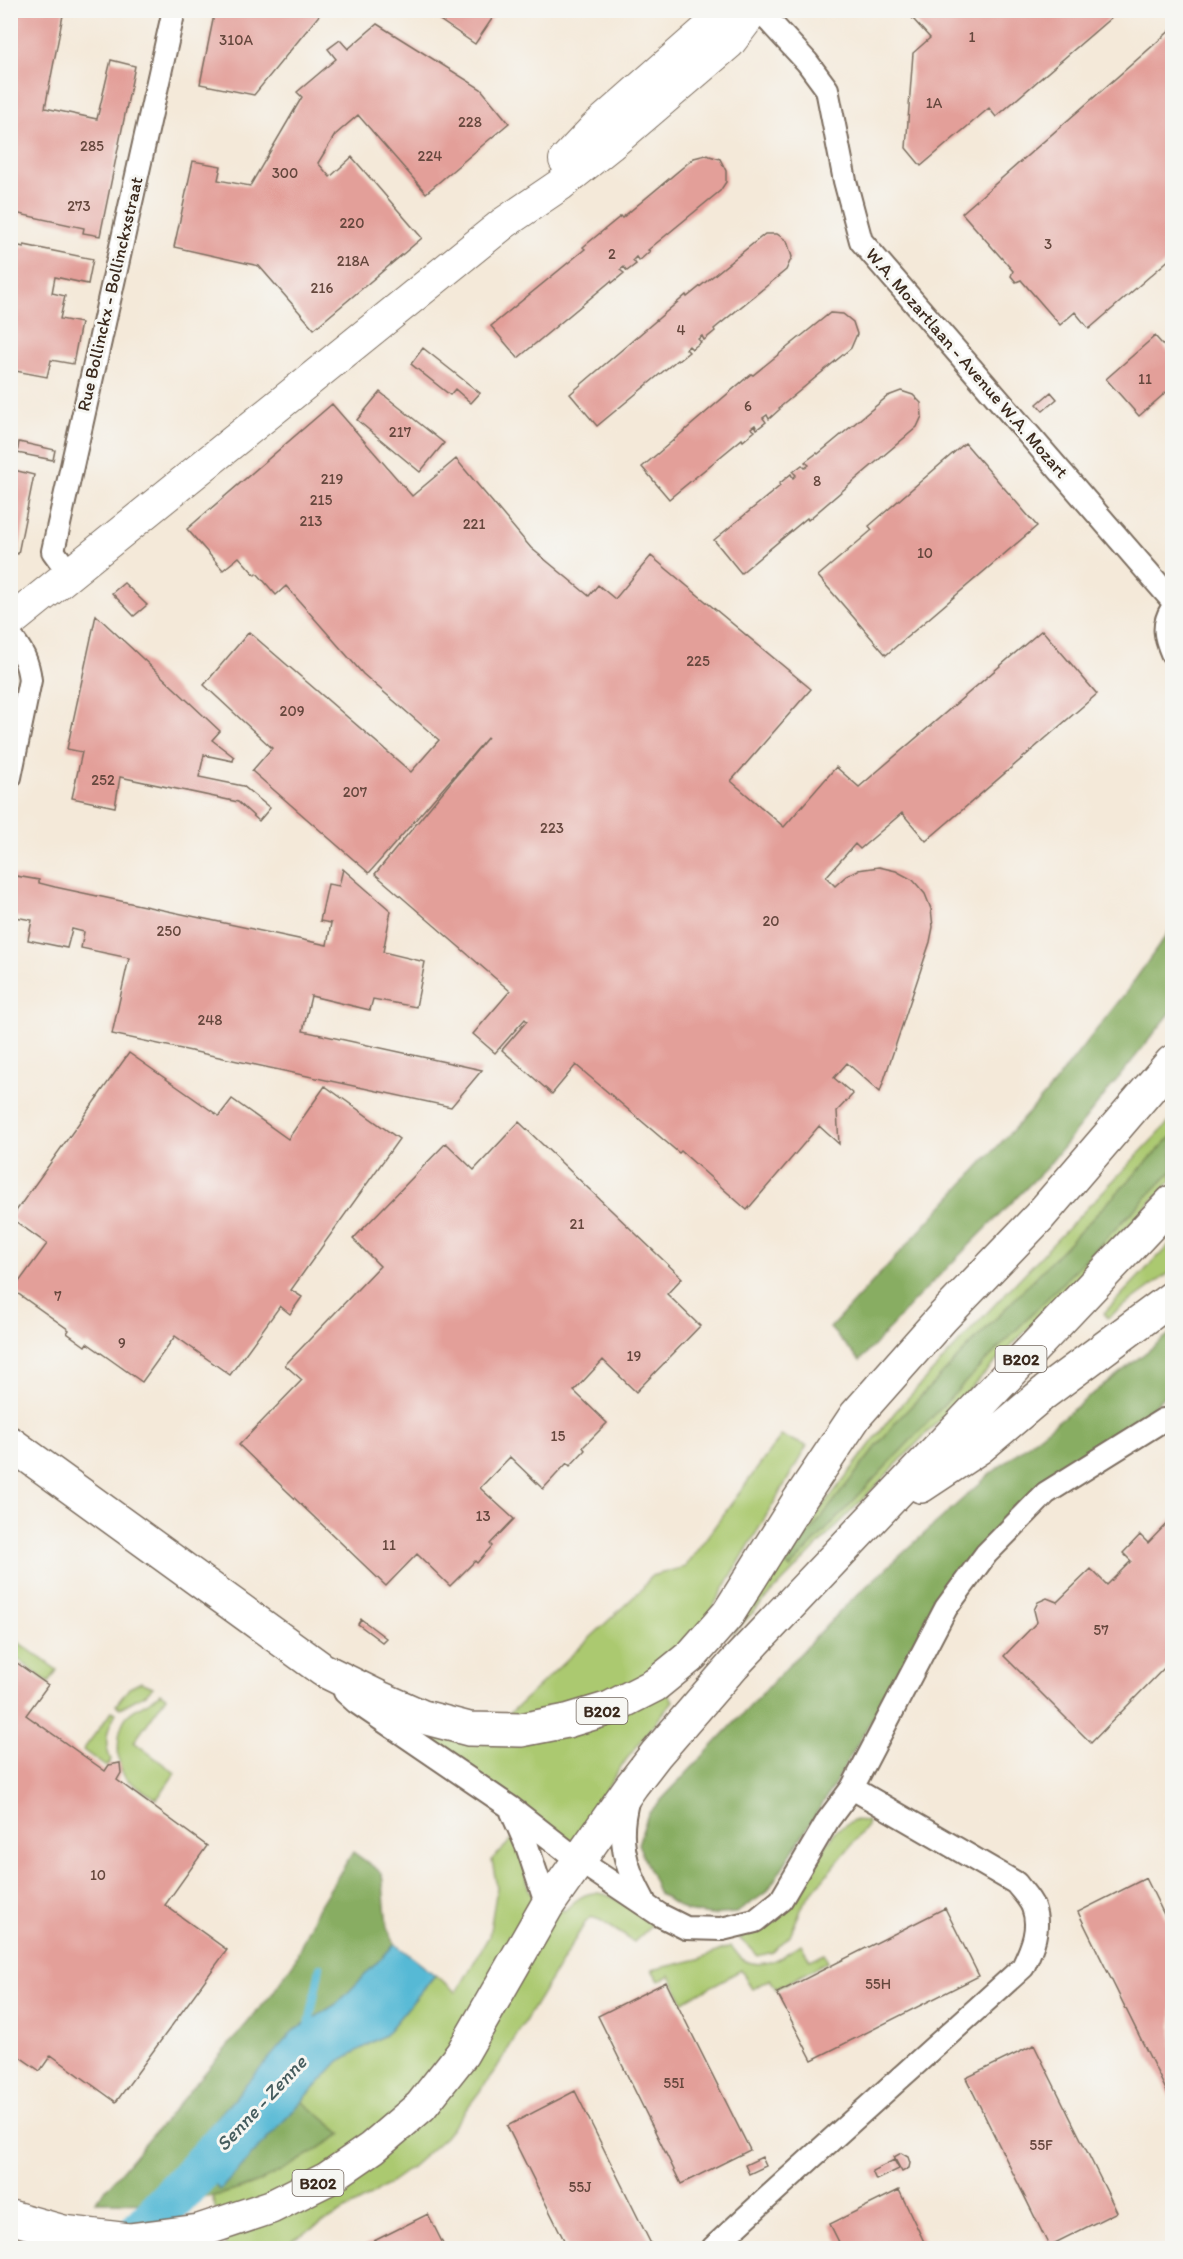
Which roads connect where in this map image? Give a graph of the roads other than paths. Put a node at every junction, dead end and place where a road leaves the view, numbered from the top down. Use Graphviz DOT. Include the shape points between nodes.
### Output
graph roads {
  1 [pos="174,10"];
  2 [pos="748,10"];
  3 [pos="754,10"];
  4 [pos="759,10"];
  5 [pos="504,223"];
  6 [pos="69,573"];
  7 [pos="1173,600"];
  8 [pos="1173,609"];
  9 [pos="10,622"];
  10 [pos="10,636"];
  11 [pos="1173,653"];
  12 [pos="10,777"];
  13 [pos="1173,1062"];
  14 [pos="1173,1095"];
  15 [pos="1173,1202"];
  16 [pos="1039,1217"];
  17 [pos="1173,1298"];
  18 [pos="1163,1420"];
  19 [pos="10,1443"];
  20 [pos="873,1519"];
  21 [pos="323,1670"];
  22 [pos="632,1785"];
  23 [pos="852,1788"];
  24 [pos="510,1808"];
  25 [pos="578,1860"];
  26 [pos="646,1905"];
  27 [pos="547,1906"];
  28 [pos="10,2217"];
  29 [pos="69,2240"];
  30 [pos="200,2240"];
  31 [pos="713,2248"];
  1 -- 6 [label="street, Rue Bollinckx - Bollinckxstraat" via="53,551"];
  2 -- 5 [label="street" via="712,25 595,129"];
  3 -- 5 [label="street" via="729,43 610,145"];
  4 -- 7 [label="street, W.A. Mozartlaan - Avenue W.A. Mozart" via="827,89 861,241"];
  5 -- 6 [label="street"];
  6 -- 9 [label="street"];
  8 -- 11 [label="street" via="1166,619 1165,637"];
  10 -- 12 [label="street" via="29,664 30,680"];
  13 -- 16 [label="highway, B202"];
  14 -- 16 [label="highway, B202"];
  15 -- 20 [label="highway, B202"];
  16 -- 21 [label="highway, B202" via="856,1415 728,1614 692,1655 655,1686 610,1708 567,1721 521,1730 469,1729 423,1717"];
  17 -- 20 [label="highway, B202" via="1044,1393 980,1447"];
  18 -- 23 [label="street" via="1046,1493 986,1554 946,1608"];
  19 -- 21 [label="highway"];
  20 -- 22 [label="highway, B202" via="734,1664"];
  21 -- 24 [label="street" via="356,1702"];
  22 -- 25 [label="highway, B202"];
  22 -- 26 [label="street" via="622,1818 622,1845 630,1876"];
  23 -- 26 [label="street" via="828,1820 782,1900 755,1922 723,1929 686,1928"];
  23 -- 31 [label="street" via="1016,1883 1033,1906 1033,1945 1023,1967"];
  24 -- 25 [label="street"];
  24 -- 27 [label="street"];
  25 -- 26 [label="street"];
  25 -- 27 [label="highway, B202"];
  27 -- 30 [label="highway, B202" via="462,2054 421,2106 372,2148 327,2179"];
  28 -- 29 [label="highway, B202"];
  29 -- 30 [label="highway, B202"];
}
